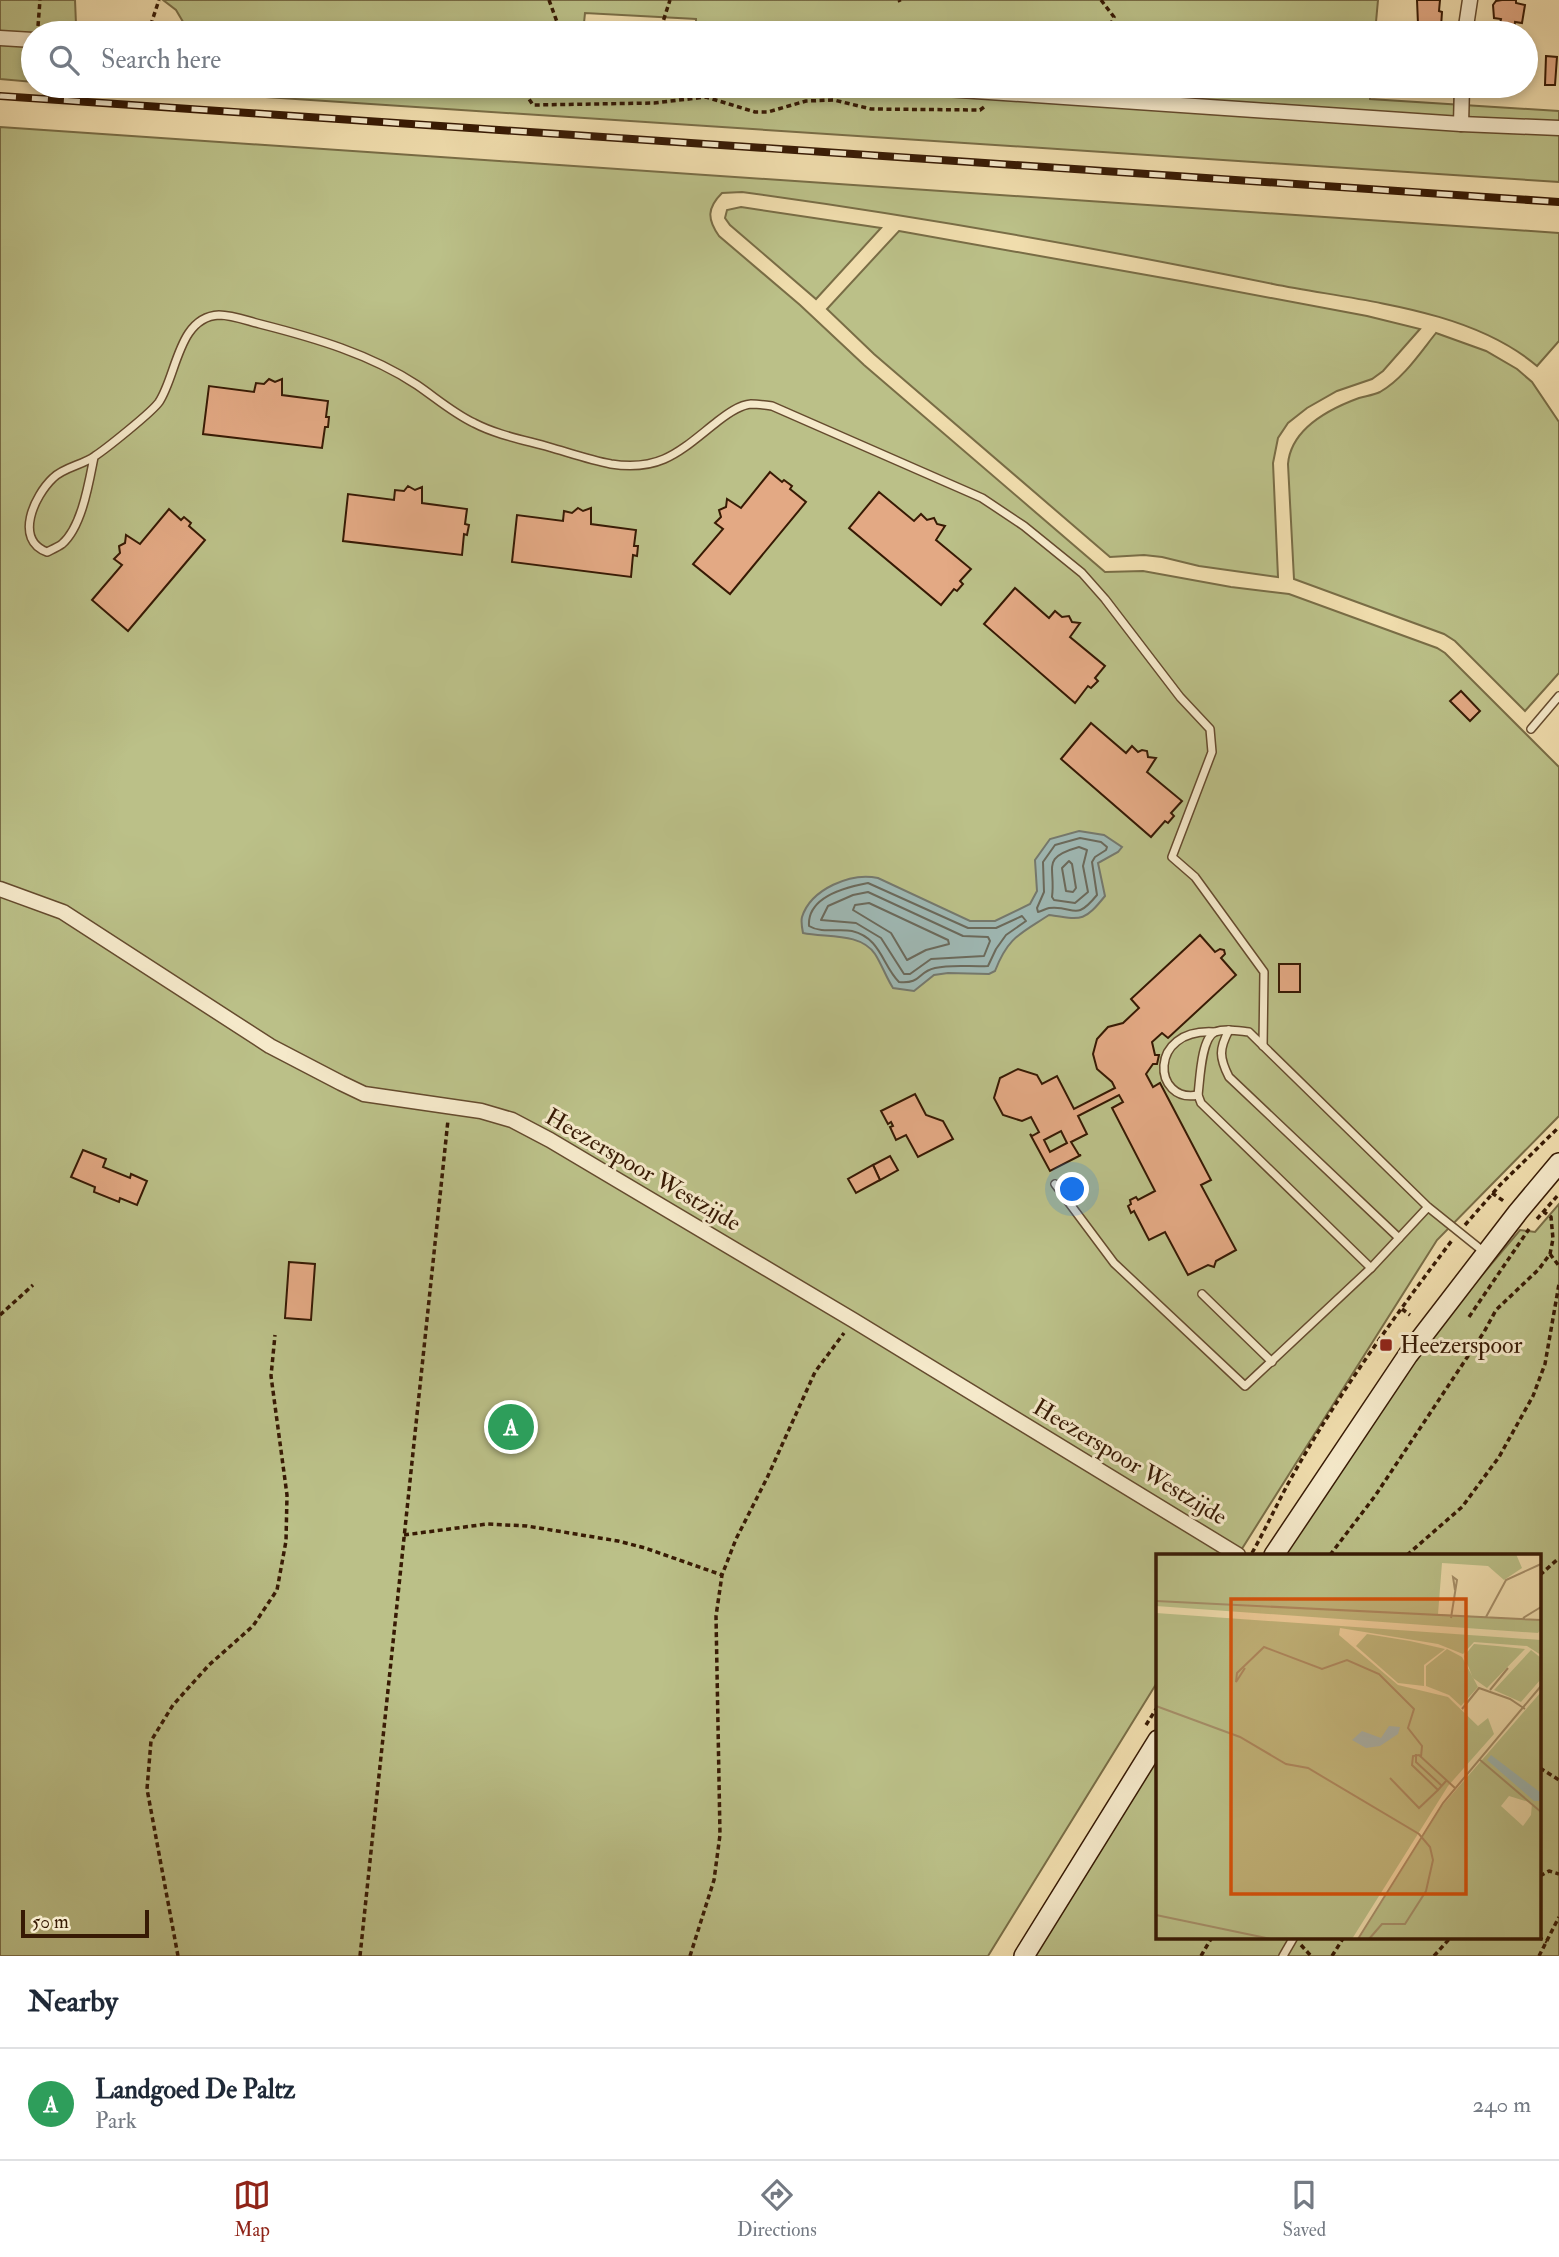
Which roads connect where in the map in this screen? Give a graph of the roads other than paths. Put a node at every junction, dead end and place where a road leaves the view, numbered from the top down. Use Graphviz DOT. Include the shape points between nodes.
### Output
graph roads {
  1 [pos="1470,0"];
  2 [pos="1467,21"];
  3 [pos="0,38"];
  4 [pos="21,39"];
  5 [pos="1096,98"];
  6 [pos="1462,98"];
  7 [pos="1461,124"];
  8 [pos="1559,128"];
  9 [pos="94,457"];
  10 [pos="1559,696"];
  11 [pos="1531,729"];
  12 [pos="0,889"];
  13 [pos="1230,1030"];
  14 [pos="1214,1032"];
  15 [pos="1263,1046"];
  16 [pos="1198,1095"];
  17 [pos="1559,1163"];
  18 [pos="1055,1184"];
  19 [pos="1428,1207"];
  20 [pos="1399,1238"];
  21 [pos="1486,1254"];
  22 [pos="1371,1268"];
  23 [pos="1202,1294"];
  24 [pos="1272,1362"];
  25 [pos="1236,1554"];
  26 [pos="1275,1554"];
  27 [pos="1156,1743"];
  28 [pos="1293,1938"];
  29 [pos="1024,1956"];
  30 [pos="1283,1956"];
  1 -- 2 [label="street"];
  3 -- 4 [label="street"];
  5 -- 7 [label="street"];
  6 -- 7 [label="street"];
  7 -- 8 [label="street"];
  9 -- 9 [label="lane" via="55,476 41,492 29,520 29,536 37,548 47,552 62,544 74,528"];
  9 -- 15 [label="lane" via="159,403 185,338 197,323 218,315 330,343 416,384 474,424 607,463 635,467 660,462 730,411 749,404 772,406 982,498 1082,573 1210,729 1212,752 1172,857 1195,877 1264,971"];
  10 -- 11 [label="lane"];
  12 -- 25 [label="street, Heezerspoor Westzijde" via="63,912 270,1046 364,1094 481,1111 531,1130"];
  13 -- 14 [label="lane"];
  13 -- 15 [label="lane" via="1249,1032"];
  13 -- 20 [label="lane" via="1221,1046 1229,1077"];
  14 -- 16 [label="lane" via="1207,1040"];
  14 -- 16 [label="lane" via="1180,1038 1165,1056 1164,1071 1174,1091 1187,1097"];
  15 -- 19 [label="lane"];
  16 -- 22 [label="lane" via="1201,1103"];
  17 -- 21 [label="main road"];
  18 -- 24 [label="lane" via="1114,1263 1245,1386"];
  19 -- 20 [label="lane"];
  19 -- 21 [label="lane"];
  20 -- 22 [label="lane"];
  21 -- 26 [label="main road" via="1408,1356"];
  22 -- 24 [label="lane"];
  23 -- 24 [label="lane"];
  27 -- 29 [label="main road"];
  28 -- 30 [label="lane"];
}
